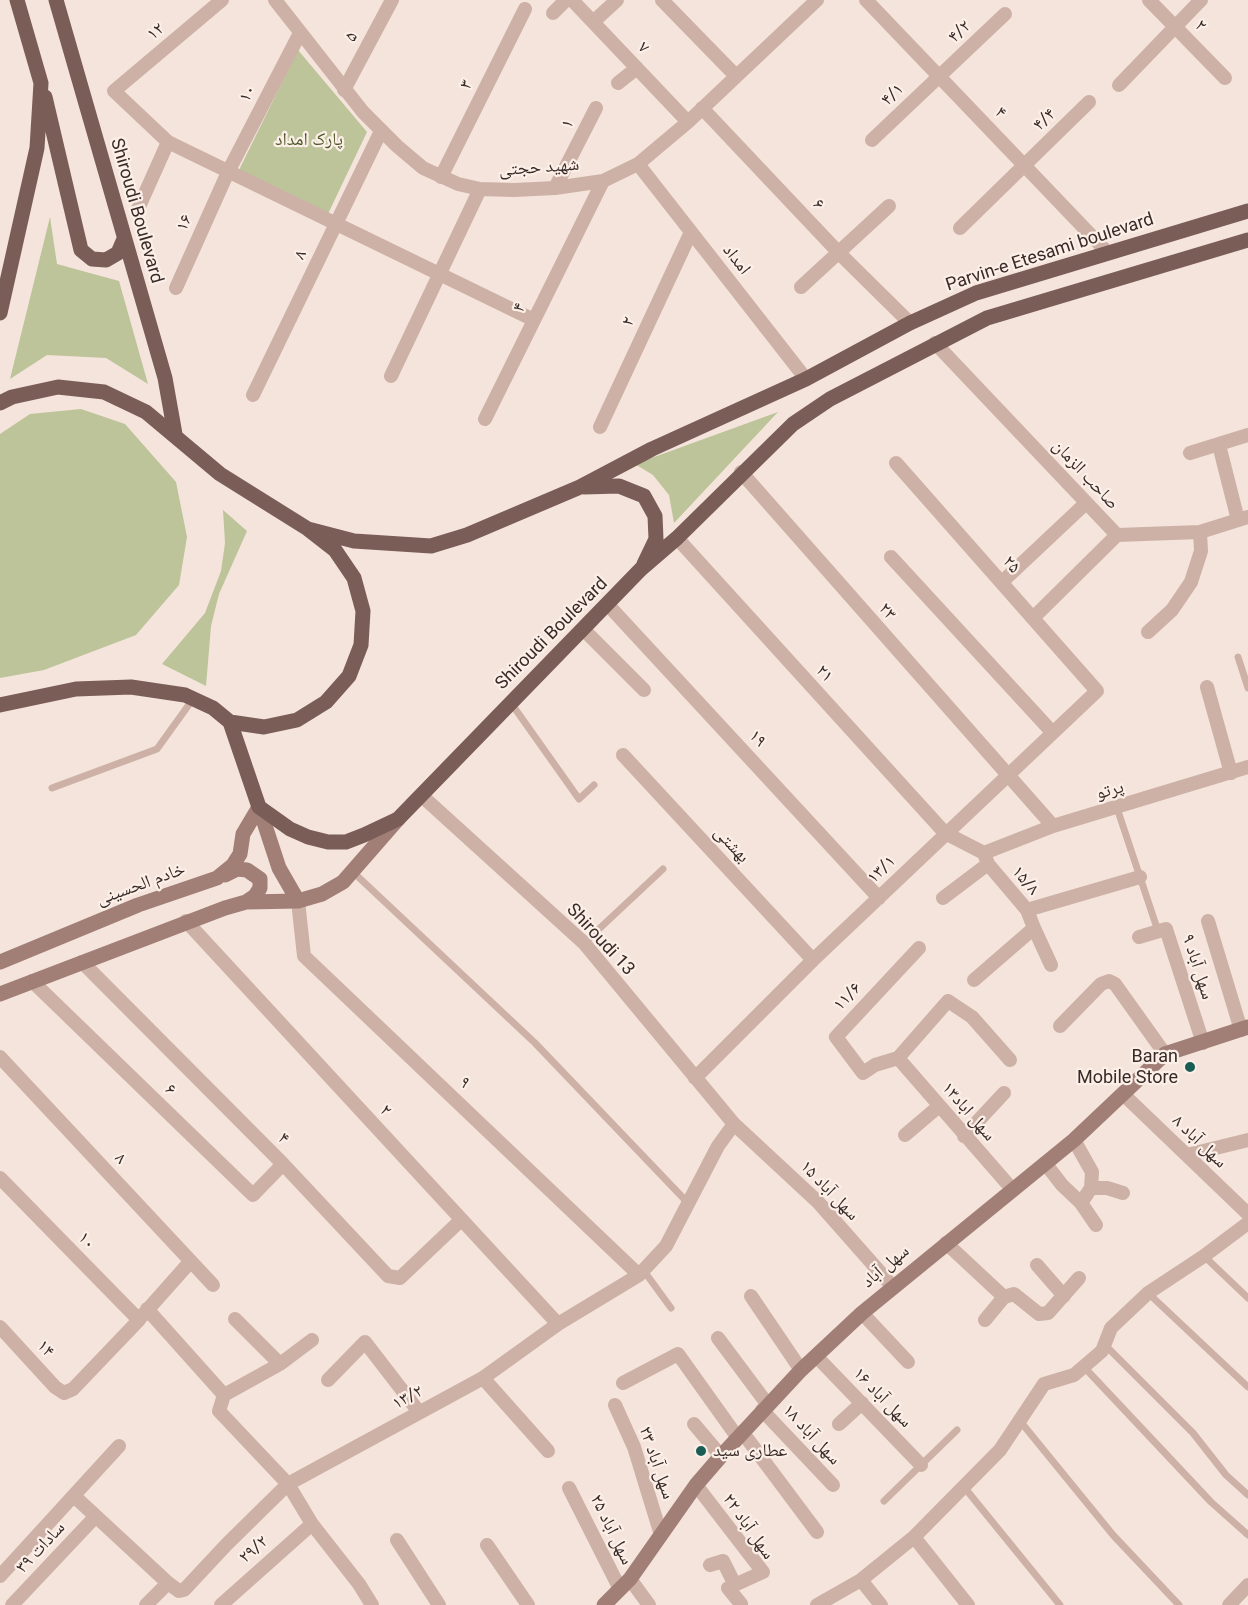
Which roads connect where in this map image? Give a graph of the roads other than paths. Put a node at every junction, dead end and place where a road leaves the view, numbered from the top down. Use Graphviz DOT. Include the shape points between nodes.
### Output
graph roads {
  1 [pos="16,0"];
  2 [pos="56,0"];
  3 [pos="222,0"];
  4 [pos="275,0"];
  5 [pos="392,0"];
  6 [pos="566,0"];
  7 [pos="572,0"];
  8 [pos="618,0"];
  9 [pos="662,0"];
  10 [pos="818,0"];
  11 [pos="866,0"];
  12 [pos="1149,0"];
  13 [pos="1201,0"];
  14 [pos="525,9"];
  15 [pos="553,13"];
  16 [pos="1005,14"];
  17 [pos="593,22"];
  18 [pos="1175,26"];
  19 [pos="300,33"];
  20 [pos="637,68"];
  21 [pos="736,76"];
  22 [pos="939,76"];
  23 [pos="1225,78"];
  24 [pos="41,83"];
  25 [pos="618,83"];
  26 [pos="1119,84"];
  27 [pos="344,90"];
  28 [pos="1089,102"];
  29 [pos="596,108"];
  30 [pos="702,108"];
  31 [pos="688,122"];
  32 [pos="381,131"];
  33 [pos="872,140"];
  34 [pos="168,142"];
  35 [pos="638,164"];
  36 [pos="1025,165"];
  37 [pos="228,172"];
  38 [pos="441,177"];
  39 [pos="603,181"];
  40 [pos="555,188"];
  41 [pos="480,189"];
  42 [pos="889,206"];
  43 [pos="138,210"];
  44 [pos="1248,211"];
  45 [pos="336,225"];
  46 [pos="960,228"];
  47 [pos="1191,228"];
  48 [pos="691,232"];
  49 [pos="124,239"];
  50 [pos="1248,240"];
  51 [pos="838,253"];
  52 [pos="1108,253"];
  53 [pos="1198,255"];
  54 [pos="440,275"];
  55 [pos="801,287"];
  56 [pos="176,288"];
  57 [pos="0,313"];
  58 [pos="534,320"];
  59 [pos="910,322"];
  60 [pos="935,343"];
  61 [pos="391,376"];
  62 [pos="806,379"];
  63 [pos="253,395"];
  64 [pos="0,403"];
  65 [pos="485,419"];
  66 [pos="600,427"];
  67 [pos="175,434"];
  68 [pos="1248,435"];
  69 [pos="1219,445"];
  70 [pos="1190,453"];
  71 [pos="896,463"];
  72 [pos="741,472"];
  73 [pos="580,487"];
  74 [pos="1086,503"];
  75 [pos="1243,518"];
  76 [pos="308,529"];
  77 [pos="1200,532"];
  78 [pos="1117,535"];
  79 [pos="677,538"];
  80 [pos="891,557"];
  81 [pos="641,569"];
  82 [pos="1002,582"];
  83 [pos="609,606"];
  84 [pos="1033,618"];
  85 [pos="583,629"];
  86 [pos="1148,632"];
  87 [pos="1239,657"];
  88 [pos="1207,687"];
  89 [pos="1248,688"];
  90 [pos="644,690"];
  91 [pos="1097,691"];
  92 [pos="193,699"];
  93 [pos="511,703"];
  94 [pos="0,705"];
  95 [pos="230,722"];
  96 [pos="1052,732"];
  97 [pos="623,755"];
  98 [pos="1248,767"];
  99 [pos="1231,773"];
  100 [pos="1007,776"];
  101 [pos="594,785"];
  102 [pos="52,788"];
  103 [pos="422,796"];
  104 [pos="259,807"];
  105 [pos="1117,808"];
  106 [pos="398,819"];
  107 [pos="1053,826"];
  108 [pos="945,833"];
  109 [pos="986,858"];
  110 [pos="663,869"];
  111 [pos="352,871"];
  112 [pos="1140,877"];
  113 [pos="217,878"];
  114 [pos="879,898"];
  115 [pos="943,898"];
  116 [pos="298,901"];
  117 [pos="246,902"];
  118 [pos="1027,910"];
  119 [pos="186,921"];
  120 [pos="1208,921"];
  121 [pos="1034,928"];
  122 [pos="1158,931"];
  123 [pos="1139,937"];
  124 [pos="584,943"];
  125 [pos="919,948"];
  126 [pos="813,960"];
  127 [pos="0,962"];
  128 [pos="82,962"];
  129 [pos="1051,965"];
  130 [pos="974,980"];
  131 [pos="32,981"];
  132 [pos="0,994"];
  133 [pos="1060,1026"];
  134 [pos="1244,1029"];
  135 [pos="1203,1043"];
  136 [pos="1165,1054"];
  137 [pos="0,1057"];
  138 [pos="898,1058"];
  139 [pos="1010,1060"];
  140 [pos="695,1078"];
  141 [pos="1004,1093"];
  142 [pos="1124,1095"];
  143 [pos="938,1107"];
  144 [pos="734,1124"];
  145 [pos="905,1135"];
  146 [pos="964,1136"];
  147 [pos="1074,1140"];
  148 [pos="1248,1140"];
  149 [pos="1187,1155"];
  150 [pos="1045,1163"];
  151 [pos="283,1164"];
  152 [pos="0,1178"];
  153 [pos="1091,1188"];
  154 [pos="1012,1189"];
  155 [pos="1123,1193"];
  156 [pos="688,1203"];
  157 [pos="1081,1203"];
  158 [pos="1248,1214"];
  159 [pos="461,1220"];
  160 [pos="1248,1223"];
  161 [pos="1096,1225"];
  162 [pos="946,1243"];
  163 [pos="1204,1256"];
  164 [pos="190,1262"];
  165 [pos="1037,1265"];
  166 [pos="642,1273"];
  167 [pos="1079,1278"];
  168 [pos="213,1285"];
  169 [pos="893,1287"];
  170 [pos="1149,1293"];
  171 [pos="751,1296"];
  172 [pos="1064,1296"];
  173 [pos="1004,1297"];
  174 [pos="1248,1298"];
  175 [pos="671,1308"];
  176 [pos="862,1313"];
  177 [pos="139,1319"];
  178 [pos="235,1319"];
  179 [pos="985,1320"];
  180 [pos="558,1323"];
  181 [pos="0,1327"];
  182 [pos="718,1338"];
  183 [pos="312,1340"];
  184 [pos="1105,1345"];
  185 [pos="816,1356"];
  186 [pos="908,1362"];
  187 [pos="280,1364"];
  188 [pos="1084,1367"];
  189 [pos="801,1370"];
  190 [pos="483,1378"];
  191 [pos="328,1380"];
  192 [pos="623,1383"];
  193 [pos="1248,1387"];
  194 [pos="224,1395"];
  195 [pos="862,1403"];
  196 [pos="615,1405"];
  197 [pos="765,1407"];
  198 [pos="419,1412"];
  199 [pos="1019,1420"];
  200 [pos="694,1424"];
  201 [pos="839,1424"];
  202 [pos="957,1430"];
  203 [pos="740,1435"];
  204 [pos="119,1446"];
  205 [pos="548,1451"];
  206 [pos="722,1456"];
  207 [pos="921,1465"];
  208 [pos="288,1484"];
  209 [pos="696,1485"];
  210 [pos="833,1485"];
  211 [pos="964,1487"];
  212 [pos="569,1488"];
  213 [pos="1248,1495"];
  214 [pos="74,1496"];
  215 [pos="884,1501"];
  216 [pos="96,1516"];
  217 [pos="312,1524"];
  218 [pos="817,1532"];
  219 [pos="661,1535"];
  220 [pos="1248,1535"];
  221 [pos="914,1537"];
  222 [pos="397,1540"];
  223 [pos="487,1545"];
  224 [pos="710,1564"];
  225 [pos="0,1576"];
  226 [pos="861,1580"];
  227 [pos="168,1583"];
  228 [pos="625,1584"];
  229 [pos="735,1585"];
  230 [pos="1248,1585"];
  231 [pos="741,1604"];
  232 [pos="12,1605"];
  233 [pos="146,1605"];
  234 [pos="221,1605"];
  235 [pos="372,1605"];
  236 [pos="440,1605"];
  237 [pos="528,1605"];
  238 [pos="604,1605"];
  239 [pos="649,1605"];
  240 [pos="817,1605"];
  241 [pos="881,1605"];
  242 [pos="968,1605"];
  243 [pos="1060,1605"];
  244 [pos="1179,1605"];
  245 [pos="1229,1605"];
  1 -- 24 [label="main road"];
  2 -- 49 [label="main road, Shiroudi Boulevard"];
  3 -- 34 [label="street, ۱۲" via="114,91"];
  4 -- 19 [label="street, شهید حجتی"];
  5 -- 27 [label="street, ۵"];
  6 -- 15 [label="street"];
  7 -- 17 [label="street, ۷"];
  8 -- 17 [label="street"];
  9 -- 21 [label="street"];
  10 -- 21 [label="street, شهید حجتی"];
  11 -- 22 [label="street, ۴"];
  12 -- 18 [label="street, ۲"];
  13 -- 18 [label="street"];
  14 -- 38 [label="street, ۳"];
  16 -- 22 [label="street, ۴/۲"];
  17 -- 20 [label="street, ۷"];
  18 -- 23 [label="street, ۲"];
  18 -- 26 [label="street"];
  19 -- 27 [label="street, شهید حجتی"];
  19 -- 37 [label="street, ۱۰"];
  20 -- 25 [label="street"];
  20 -- 31 [label="street, ۷"];
  21 -- 30 [label="street, شهید حجتی"];
  22 -- 33 [label="street, ۴/۱"];
  22 -- 36 [label="street, ۴"];
  24 -- 49 [label="main road" via="81,250 92,259 106,260 118,253"];
  24 -- 57 [label="main road" via="36,148"];
  27 -- 32 [label="street, شهید حجتی"];
  28 -- 36 [label="street, ۴/۴"];
  29 -- 40 [label="street, ۱"];
  30 -- 31 [label="street, شهید حجتی"];
  30 -- 51 [label="street, ۶"];
  31 -- 35 [label="street, شهید حجتی"];
  32 -- 38 [label="street, شهید حجتی" via="423,168"];
  32 -- 45 [label="street, ۸"];
  34 -- 37 [label="street"];
  34 -- 43 [label="street"];
  35 -- 39 [label="street, شهید حجتی"];
  35 -- 48 [label="street, امداد"];
  36 -- 46 [label="street, ۴/۴"];
  36 -- 52 [label="street, ۴"];
  37 -- 45 [label="street"];
  37 -- 56 [label="street, ۱۶"];
  38 -- 41 [label="street, شهید حجتی"];
  39 -- 40 [label="street, شهید حجتی"];
  39 -- 58 [label="street, ۴"];
  40 -- 41 [label="street, شهید حجتی"];
  41 -- 54 [label="street"];
  42 -- 51 [label="street"];
  44 -- 47 [label="main road, Parvin-e Etesami boulevard"];
  45 -- 54 [label="street"];
  45 -- 63 [label="street, ۸"];
  47 -- 52 [label="main road, Parvin-e Etesami boulevard"];
  47 -- 53 [label="main road"];
  48 -- 62 [label="street, امداد"];
  48 -- 66 [label="street, ۲"];
  49 -- 67 [label="main road, Shiroudi Boulevard" via="165,378"];
  50 -- 53 [label="main road"];
  51 -- 55 [label="street"];
  51 -- 59 [label="street, ۶"];
  52 -- 59 [label="main road, Parvin-e Etesami boulevard" via="976,293"];
  53 -- 60 [label="main road" via="987,318"];
  54 -- 58 [label="street"];
  54 -- 61 [label="street"];
  58 -- 65 [label="street, ۴"];
  59 -- 62 [label="main road, Parvin-e Etesami boulevard"];
  60 -- 72 [label="main road, Shiroudi Boulevard" via="830,399 793,424"];
  60 -- 74 [label="street, صاحب الزمان"];
  62 -- 73 [label="main road" via="652,449"];
  64 -- 67 [label="main road" via="58,387 104,392 146,412"];
  67 -- 76 [label="main road" via="220,474"];
  68 -- 69 [label="street"];
  69 -- 70 [label="street"];
  69 -- 75 [label="street"];
  71 -- 82 [label="street, ۲۵"];
  72 -- 79 [label="main road, Shiroudi Boulevard"];
  72 -- 100 [label="street, ۲۳"];
  73 -- 76 [label="main road" via="467,535 431,546 354,542"];
  73 -- 81 [label="main road" via="619,486 644,496 655,516 656,539"];
  74 -- 78 [label="street, صاحب الزمان"];
  74 -- 82 [label="street"];
  75 -- 77 [label="street, صاحب الزمان"];
  76 -- 95 [label="main road" via="335,550 354,578 363,611 361,645 349,676 326,702 297,720 264,727"];
  77 -- 78 [label="street, صاحب الزمان"];
  77 -- 86 [label="street" via="1201,551 1191,582 1172,610"];
  78 -- 84 [label="street"];
  79 -- 81 [label="main road, Shiroudi Boulevard"];
  79 -- 108 [label="street, ۲۱"];
  80 -- 96 [label="street"];
  81 -- 83 [label="main road, Shiroudi Boulevard"];
  82 -- 84 [label="street, ۲۵"];
  83 -- 85 [label="main road, Shiroudi Boulevard"];
  83 -- 114 [label="street, ۱۹"];
  84 -- 91 [label="street, ۲۵"];
  85 -- 90 [label="street"];
  85 -- 93 [label="main road, Shiroudi Boulevard"];
  87 -- 89 [label="lane"];
  88 -- 99 [label="street"];
  91 -- 96 [label="street, ۱۳/۱"];
  92 -- 94 [label="main road" via="120,688 76,689"];
  92 -- 95 [label="main road"];
  92 -- 102 [label="lane" via="157,749"];
  93 -- 101 [label="lane" via="579,799"];
  93 -- 103 [label="main road, Shiroudi Boulevard"];
  95 -- 104 [label="main road"];
  96 -- 100 [label="street, ۱۳/۱"];
  97 -- 126 [label="street, بهشتی"];
  98 -- 99 [label="street, پرتو"];
  99 -- 105 [label="street, پرتو"];
  100 -- 107 [label="street, ۲۳"];
  100 -- 108 [label="street, ۱۳/۱"];
  103 -- 106 [label="main road, Shiroudi Boulevard"];
  103 -- 124 [label="street, Shiroudi 13"];
  104 -- 106 [label="main road, Shiroudi Boulevard" via="290,829 328,842 345,842"];
  104 -- 113 [label="main road, خادم الحسینی" via="243,834 240,854"];
  104 -- 116 [label="main road" via="279,868"];
  105 -- 107 [label="street, پرتو"];
  105 -- 112 [label="lane"];
  106 -- 111 [label="main road"];
  107 -- 109 [label="street, پرتو"];
  108 -- 109 [label="street"];
  108 -- 114 [label="street, ۱۳/۱"];
  109 -- 115 [label="street, پرتو"];
  109 -- 118 [label="street, ۱۵/۸"];
  110 -- 124 [label="lane"];
  111 -- 116 [label="main road" via="343,882 322,894"];
  111 -- 156 [label="lane" via="535,1042"];
  112 -- 118 [label="street"];
  112 -- 122 [label="lane"];
  113 -- 117 [label="main road" via="237,869 255,873 260,888"];
  113 -- 127 [label="main road, خادم الحسینی" via="138,905"];
  114 -- 126 [label="street, ۱۳/۱"];
  116 -- 117 [label="main road"];
  116 -- 166 [label="street, ۹" via="304,956"];
  117 -- 119 [label="main road"];
  118 -- 121 [label="street, ۱۵/۸"];
  119 -- 128 [label="main road"];
  119 -- 159 [label="street, ۲"];
  120 -- 134 [label="street"];
  121 -- 129 [label="street, ۱۵/۸"];
  121 -- 130 [label="street"];
  122 -- 123 [label="street, سهل آباد ۹"];
  122 -- 135 [label="street, سهل آباد ۹" via="1166,929"];
  124 -- 140 [label="street, Shiroudi 13"];
  125 -- 138 [label="street, ۱۱/۶" via="836,1037 863,1073"];
  126 -- 140 [label="street, ۱۳/۱"];
  128 -- 131 [label="main road"];
  128 -- 151 [label="street, ۴"];
  131 -- 132 [label="main road"];
  131 -- 151 [label="street, ۶" via="252,1195"];
  133 -- 136 [label="street" via="1101,984 1109,981"];
  134 -- 135 [label="main road, سهل آباد"];
  135 -- 136 [label="main road, سهل آباد"];
  136 -- 142 [label="main road, سهل آباد"];
  137 -- 164 [label="street, ۸"];
  138 -- 139 [label="street" via="948,1001 972,1017"];
  138 -- 143 [label="street, سهل اباد۱۳"];
  140 -- 144 [label="street, Shiroudi 13"];
  141 -- 146 [label="street"];
  142 -- 147 [label="main road, سهل آباد"];
  142 -- 149 [label="street, سهل آباد ۸"];
  143 -- 145 [label="street"];
  143 -- 146 [label="street, سهل اباد۱۳"];
  144 -- 156 [label="street, ۱۳/۲"];
  144 -- 169 [label="street, سهل آباد ۱۵" via="818,1202"];
  146 -- 154 [label="street, سهل اباد۱۳"];
  147 -- 150 [label="main road, سهل آباد"];
  147 -- 153 [label="street" via="1092,1172"];
  148 -- 149 [label="street"];
  149 -- 158 [label="street, سهل آباد ۸"];
  150 -- 154 [label="main road, سهل آباد"];
  150 -- 157 [label="street"];
  151 -- 159 [label="street, ۴" via="394,1278 400,1278"];
  152 -- 177 [label="street, ۱۰"];
  153 -- 155 [label="street"];
  153 -- 157 [label="street"];
  154 -- 162 [label="main road, سهل آباد"];
  156 -- 166 [label="street, ۱۳/۲" via="666,1246"];
  157 -- 161 [label="street"];
  159 -- 180 [label="street, ۲"];
  160 -- 163 [label="street"];
  162 -- 169 [label="main road, سهل آباد"];
  162 -- 173 [label="street"];
  163 -- 170 [label="street"];
  163 -- 174 [label="lane"];
  164 -- 168 [label="street, ۸"];
  164 -- 177 [label="street"];
  165 -- 172 [label="street"];
  166 -- 175 [label="lane"];
  166 -- 180 [label="street, ۱۳/۲"];
  167 -- 172 [label="street"];
  169 -- 176 [label="main road, سهل آباد"];
  170 -- 184 [label="street" via="1111,1328"];
  170 -- 193 [label="lane"];
  171 -- 189 [label="street"];
  172 -- 173 [label="street" via="1043,1315 1014,1294"];
  173 -- 179 [label="street"];
  176 -- 185 [label="main road, سهل آباد"];
  176 -- 186 [label="street"];
  177 -- 181 [label="street, ۱۴" via="74,1389 64,1393"];
  177 -- 194 [label="street, ۱۰"];
  178 -- 187 [label="street"];
  180 -- 190 [label="street, ۱۳/۲"];
  182 -- 197 [label="street, سهل آباد ۱۸"];
  183 -- 187 [label="street"];
  184 -- 188 [label="street"];
  184 -- 213 [label="lane"];
  185 -- 189 [label="main road, سهل آباد"];
  185 -- 195 [label="street, سهل آباد ۱۶"];
  187 -- 194 [label="street"];
  188 -- 199 [label="street" via="1074,1375 1044,1384"];
  188 -- 220 [label="lane" via="1211,1502"];
  189 -- 197 [label="main road, سهل آباد"];
  190 -- 198 [label="street, ۱۳/۲"];
  190 -- 205 [label="street"];
  191 -- 198 [label="street" via="365,1342"];
  192 -- 203 [label="street" via="678,1354"];
  194 -- 208 [label="street" via="219,1412"];
  195 -- 201 [label="street"];
  195 -- 207 [label="street, سهل آباد ۱۶"];
  196 -- 219 [label="street, سهل آباد ۲۳" via="634,1447"];
  197 -- 203 [label="main road, سهل آباد"];
  197 -- 210 [label="street, سهل آباد ۱۸"];
  198 -- 208 [label="street, ۱۳/۲"];
  199 -- 211 [label="street" via="1000,1450"];
  199 -- 244 [label="lane" via="1113,1535"];
  200 -- 206 [label="street"];
  202 -- 207 [label="lane"];
  203 -- 206 [label="main road, سهل آباد"];
  203 -- 218 [label="street"];
  204 -- 214 [label="street"];
  206 -- 209 [label="main road, سهل آباد"];
  207 -- 215 [label="lane"];
  208 -- 217 [label="street"];
  208 -- 227 [label="street, ۱۳/۲" via="189,1587 179,1591"];
  209 -- 219 [label="main road, سهل آباد"];
  209 -- 229 [label="street, سهل آباد ۲۲" via="763,1572"];
  211 -- 221 [label="street"];
  211 -- 243 [label="lane"];
  212 -- 228 [label="street, سهل آباد ۲۵"];
  214 -- 216 [label="street"];
  214 -- 225 [label="street"];
  216 -- 227 [label="street"];
  216 -- 232 [label="street, سادات ۳۹"];
  217 -- 234 [label="street, ۲۹/۲"];
  217 -- 235 [label="street"];
  219 -- 228 [label="main road, سهل آباد"];
  221 -- 226 [label="street"];
  221 -- 242 [label="street"];
  222 -- 236 [label="street"];
  223 -- 237 [label="street"];
  224 -- 229 [label="street" via="723,1561"];
  226 -- 240 [label="street"];
  226 -- 241 [label="street"];
  227 -- 233 [label="street"];
  228 -- 238 [label="main road, سهل آباد"];
  228 -- 239 [label="street, سهل آباد ۲۵"];
  229 -- 231 [label="street" via="728,1588"];
  230 -- 245 [label="street"];
}
